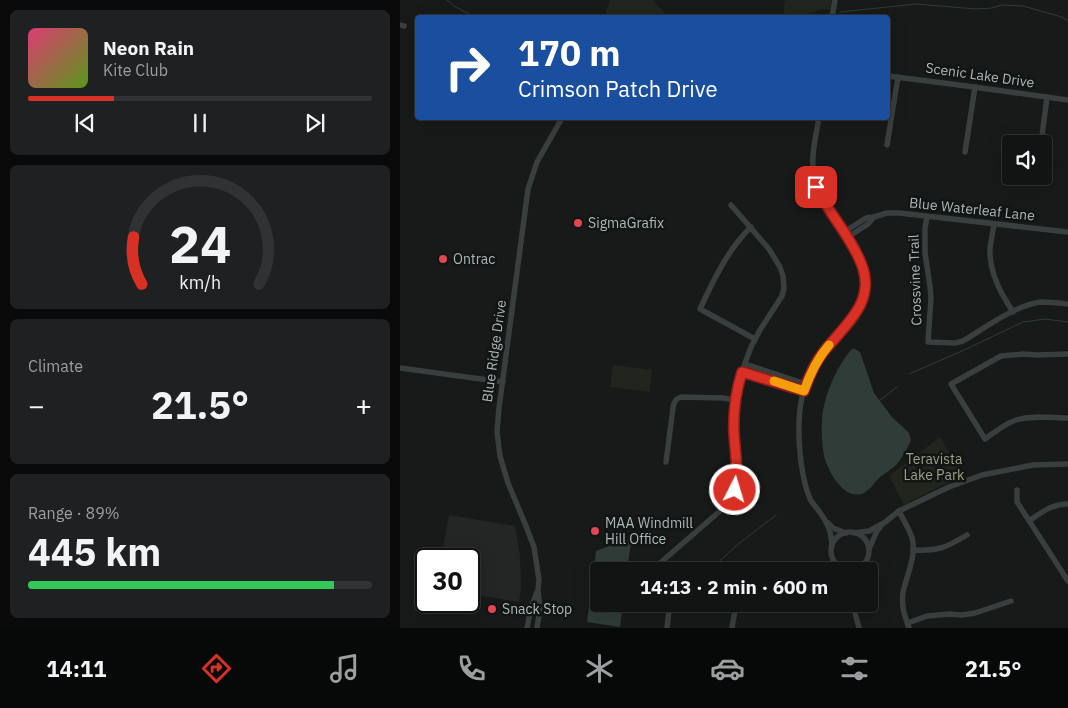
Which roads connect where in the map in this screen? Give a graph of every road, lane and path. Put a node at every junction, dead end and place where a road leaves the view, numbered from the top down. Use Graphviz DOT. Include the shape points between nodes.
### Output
graph roads {
  1 [pos="835,0"];
  2 [pos="832,15"];
  3 [pos="890,76"];
  4 [pos="898,77"];
  5 [pos="975,87"];
  6 [pos="1047,97"];
  7 [pos="1068,100"];
  8 [pos="561,120"];
  9 [pos="819,120"];
  10 [pos="1042,135"];
  11 [pos="887,145"];
  12 [pos="965,152"];
  13 [pos="732,205"];
  14 [pos="927,217"];
  15 [pos="994,224"];
  16 [pos="751,227"];
  17 [pos="1068,232"];
  18 [pos="846,234"];
  19 [pos="1068,304"];
  20 [pos="1012,312"];
  21 [pos="755,339"];
  22 [pos="1068,354"];
  23 [pos="744,364"];
  24 [pos="400,368"];
  25 [pos="742,372"];
  26 [pos="502,382"];
  27 [pos="805,388"];
  28 [pos="736,400"];
  29 [pos="1068,418"];
  30 [pos="666,462"];
  31 [pos="1068,464"];
  32 [pos="1017,490"];
  33 [pos="1068,504"];
  34 [pos="899,511"];
  35 [pos="1029,521"];
  36 [pos="826,522"];
  37 [pos="884,523"];
  38 [pos="846,533"];
  39 [pos="854,533"];
  40 [pos="967,535"];
  41 [pos="832,546"];
  42 [pos="913,550"];
  43 [pos="869,551"];
  44 [pos="661,562"];
  45 [pos="835,562"];
  46 [pos="866,562"];
  47 [pos="1068,581"];
  48 [pos="538,590"];
  49 [pos="1011,601"];
  50 [pos="669,612"];
  51 [pos="735,612"];
  52 [pos="855,612"];
  53 [pos="908,626"];
  54 [pos="527,628"];
  55 [pos="537,628"];
  56 [pos="667,628"];
  57 [pos="732,628"];
  58 [pos="859,628"];
  1 -- 2 [label="street"];
  3 -- 4 [label="street, Scenic Lake Drive"];
  4 -- 5 [label="street, Scenic Lake Drive"];
  4 -- 11 [label="street"];
  5 -- 6 [label="street, Scenic Lake Drive"];
  5 -- 12 [label="street"];
  6 -- 7 [label="street, Scenic Lake Drive"];
  6 -- 10 [label="street"];
  8 -- 26 [label="street, Blue Ridge Drive" via="537,162 528,189"];
  9 -- 18 [label="street" via="812,163 816,187"];
  13 -- 16 [label="street"];
  14 -- 15 [label="street, Blue Waterleaf Lane"];
  14 -- 18 [label="street, Blue Waterleaf Lane" via="886,213 861,220"];
  14 -- 20 [label="street, Crossvine Trail" via="925,253 931,298 928,342 964,341"];
  15 -- 17 [label="street, Blue Waterleaf Lane"];
  15 -- 20 [label="street" via="990,248 994,278"];
  16 -- 21 [label="street" via="780,267 784,288 778,304"];
  16 -- 21 [label="street" via="731,249 700,309"];
  18 -- 27 [label="street" via="862,265 865,276 863,296 855,314 816,363"];
  19 -- 20 [label="street, Crossvine Trail" via="1040,302"];
  21 -- 23 [label="street"];
  22 -- 29 [label="street" via="1001,356 951,384 985,439 1014,421"];
  23 -- 25 [label="street"];
  23 -- 27 [label="street"];
  24 -- 26 [label="street"];
  25 -- 27 [label="street"];
  25 -- 28 [label="street"];
  26 -- 48 [label="street, Blue Ridge Drive" via="497,432 500,456 534,548"];
  27 -- 36 [label="street" via="798,429 802,465 811,501"];
  28 -- 30 [label="street" via="676,399"];
  28 -- 44 [label="street" via="735,490 720,511"];
  31 -- 34 [label="street" via="1033,465 982,475"];
  32 -- 35 [label="street" via="1017,502"];
  33 -- 35 [label="street" via="1056,505"];
  34 -- 37 [label="street"];
  34 -- 42 [label="street" via="912,534"];
  35 -- 47 [label="street"];
  36 -- 38 [label="street"];
  36 -- 41 [label="street"];
  37 -- 39 [label="street" via="869,531"];
  37 -- 43 [label="street"];
  38 -- 39 [label="street"];
  38 -- 41 [label="street"];
  39 -- 43 [label="street" via="863,538"];
  40 -- 42 [label="street" via="942,548"];
  41 -- 45 [label="street"];
  42 -- 53 [label="street" via="903,595"];
  43 -- 46 [label="street"];
  48 -- 54 [label="street, Blue Ridge Drive"];
  48 -- 55 [label="street, Blue Ridge Drive"];
  49 -- 53 [label="street" via="975,613 928,616"];
  50 -- 56 [label="street"];
  51 -- 57 [label="street"];
  52 -- 58 [label="street"];
}
